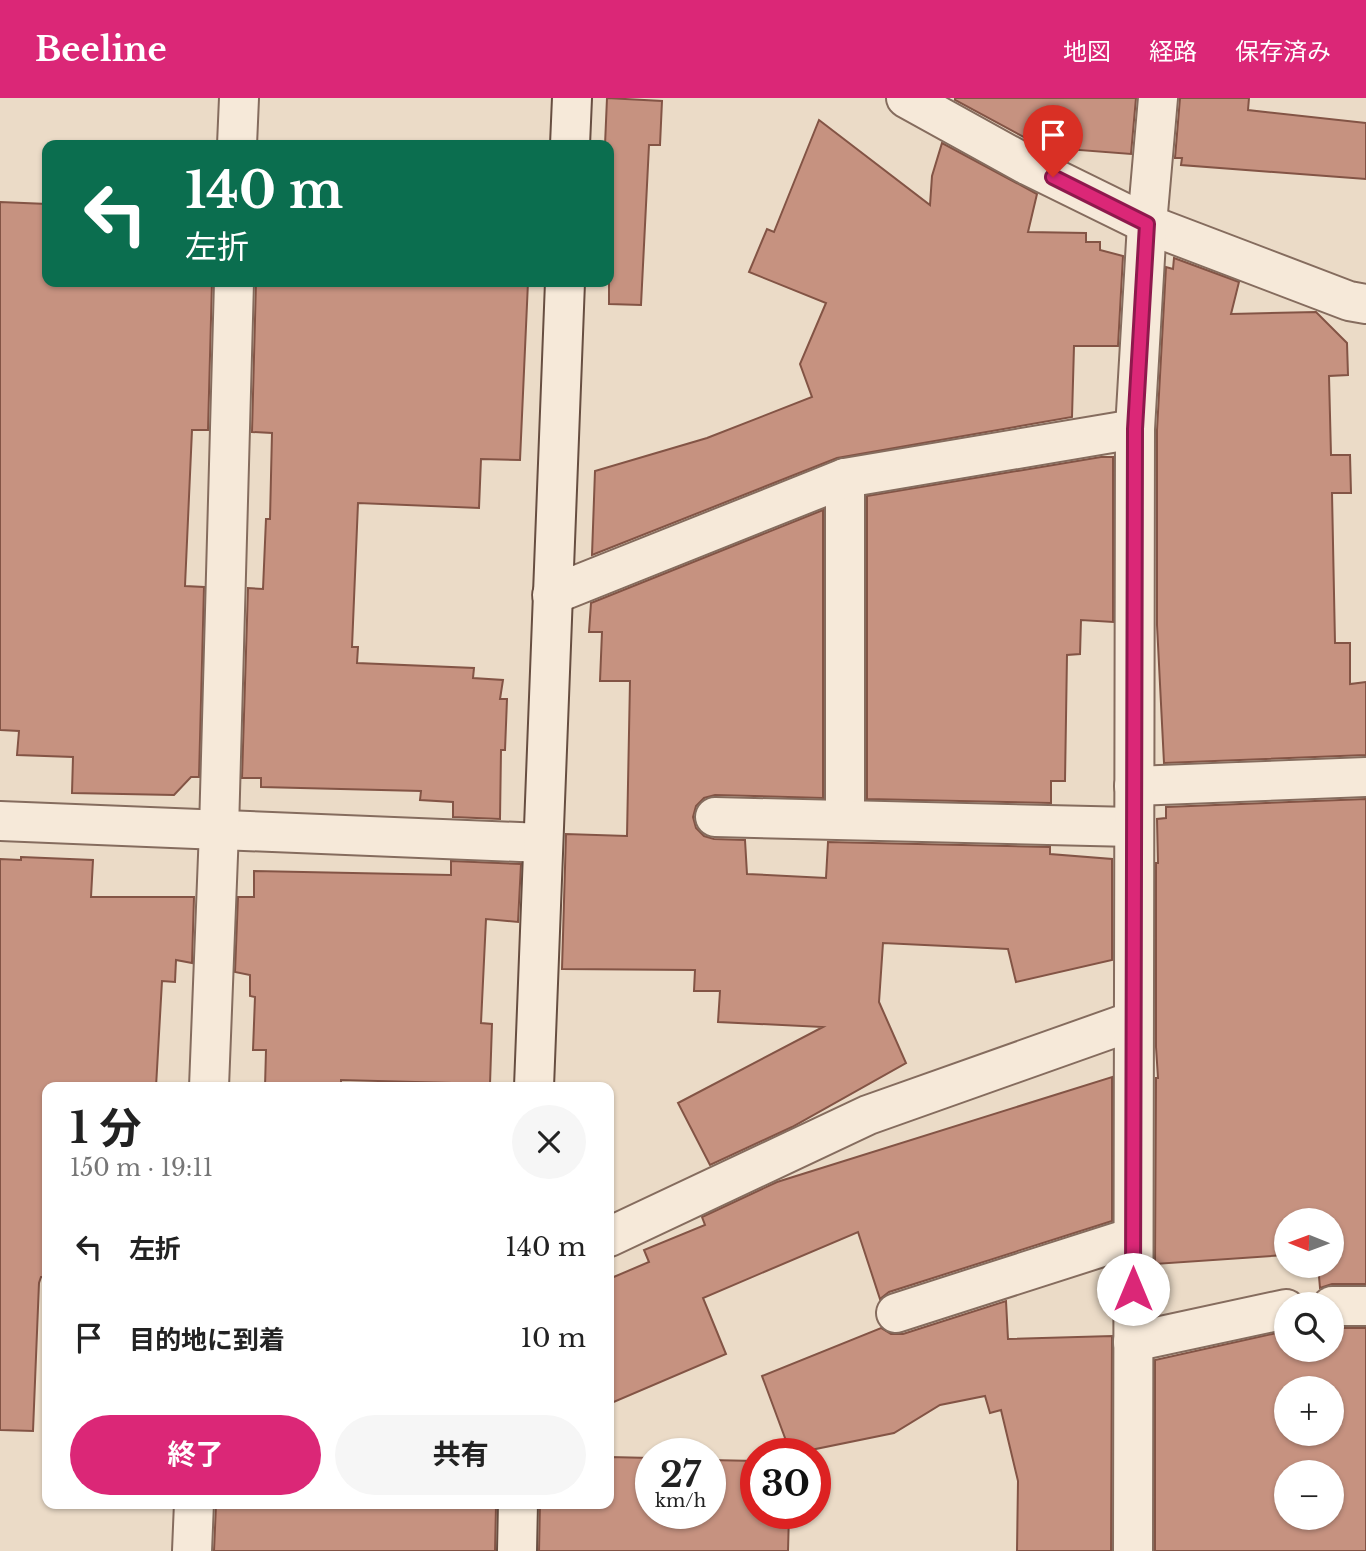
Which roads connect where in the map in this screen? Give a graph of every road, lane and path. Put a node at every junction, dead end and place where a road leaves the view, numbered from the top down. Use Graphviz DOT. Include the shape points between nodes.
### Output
graph roads {
  1 [pos="239,98"];
  2 [pos="572,98"];
  3 [pos="906,98"];
  4 [pos="1158,98"];
  5 [pos="237,140"];
  6 [pos="570,140"];
  7 [pos="1147,224"];
  8 [pos="234,287"];
  9 [pos="565,287"];
  10 [pos="1366,304"];
  11 [pos="1135,429"];
  12 [pos="845,478"];
  13 [pos="552,595"];
  14 [pos="1366,777"];
  15 [pos="1134,786"];
  16 [pos="715,817"];
  17 [pos="845,820"];
  18 [pos="0,821"];
  19 [pos="1133,827"];
  20 [pos="219,830"];
  21 [pos="543,843"];
  22 [pos="1133,1021"];
  23 [pos="209,1082"];
  24 [pos="534,1082"];
  25 [pos="614,1235"];
  26 [pos="1133,1237"];
  27 [pos="1344,1306"];
  28 [pos="1366,1306"];
  29 [pos="1274,1311"];
  30 [pos="896,1313"];
  31 [pos="1133,1342"];
  32 [pos="194,1509"];
  33 [pos="518,1509"];
  34 [pos="192,1551"];
  35 [pos="517,1551"];
  36 [pos="1133,1551"];
  1 -- 5 [label="street"];
  2 -- 6 [label="street"];
  3 -- 7 [label="street"];
  4 -- 7 [label="street"];
  7 -- 10 [label="street"];
  7 -- 11 [label="street"];
  8 -- 20 [label="street"];
  9 -- 13 [label="street"];
  11 -- 12 [label="street"];
  11 -- 15 [label="street"];
  12 -- 13 [label="street"];
  12 -- 17 [label="street"];
  13 -- 21 [label="street"];
  14 -- 15 [label="street"];
  15 -- 19 [label="street"];
  16 -- 17 [label="street"];
  17 -- 19 [label="street"];
  18 -- 20 [label="street"];
  19 -- 22 [label="street"];
  20 -- 21 [label="street"];
  20 -- 23 [label="street"];
  21 -- 24 [label="street"];
  22 -- 25 [label="street" via="868,1115"];
  22 -- 26 [label="street"];
  26 -- 30 [label="street"];
  26 -- 31 [label="street"];
  27 -- 28 [label="street"];
  29 -- 31 [label="street"];
  31 -- 36 [label="street"];
  32 -- 34 [label="street"];
  33 -- 35 [label="street"];
}
